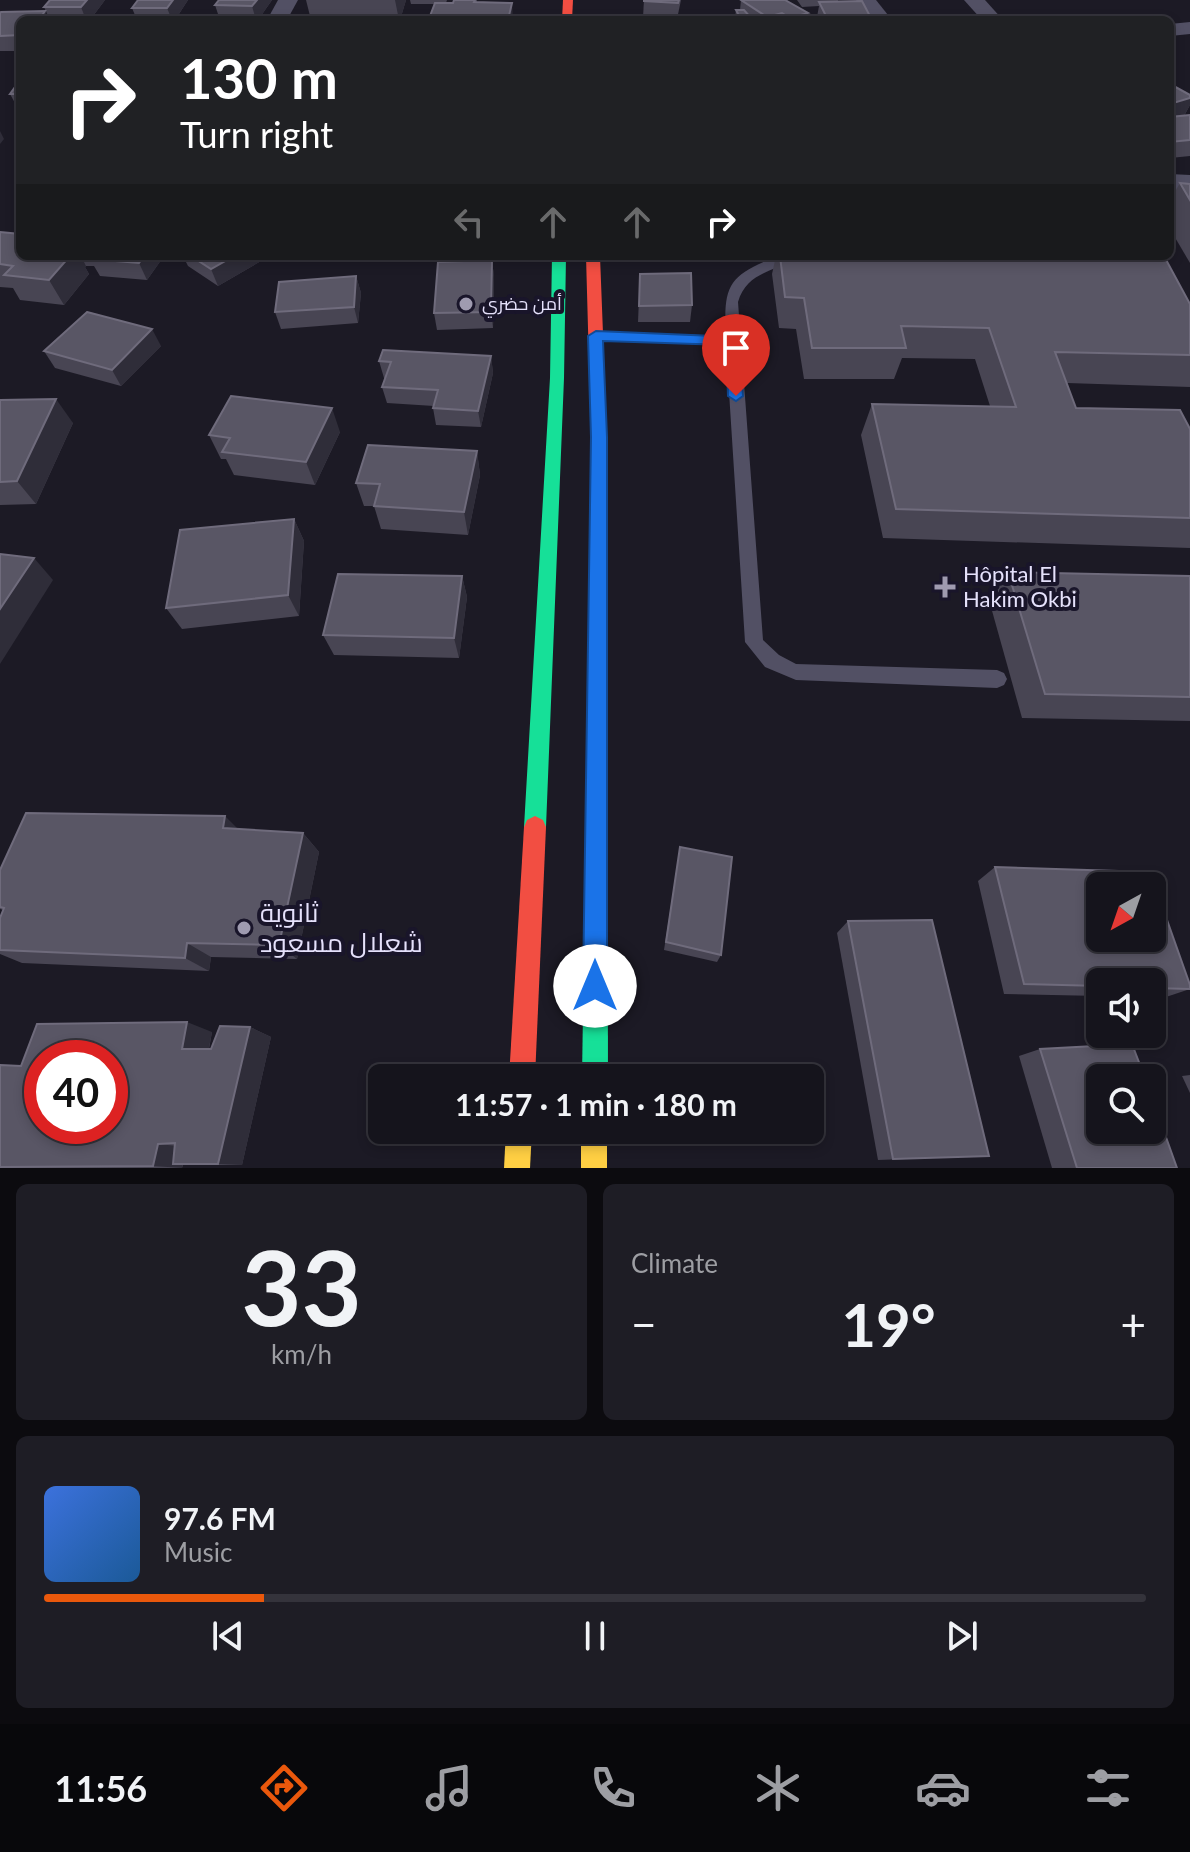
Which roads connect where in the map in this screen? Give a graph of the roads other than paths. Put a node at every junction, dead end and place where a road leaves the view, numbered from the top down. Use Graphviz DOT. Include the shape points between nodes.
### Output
graph roads {
  1 [pos="866,0"];
  2 [pos="974,0"];
  3 [pos="879,16"];
  4 [pos="989,16"];
  5 [pos="559,260"];
  6 [pos="593,260"];
  7 [pos="781,260"];
  8 [pos="596,336"];
  9 [pos="733,341"];
  10 [pos="997,679"];
  11 [pos="523,1064"];
  12 [pos="595,1064"];
  13 [pos="518,1144"];
  14 [pos="594,1144"];
  15 [pos="517,1168"];
  16 [pos="594,1168"];
  1 -- 3 [label="street"];
  2 -- 4 [label="street"];
  5 -- 11 [label="street"];
  6 -- 8 [label="street"];
  7 -- 9 [label="lane" via="751,273 733,289"];
  8 -- 9 [label="lane"];
  8 -- 12 [label="street"];
  9 -- 10 [label="lane" via="754,642 765,657 796,672"];
  13 -- 15 [label="street"];
  14 -- 16 [label="street"];
}
